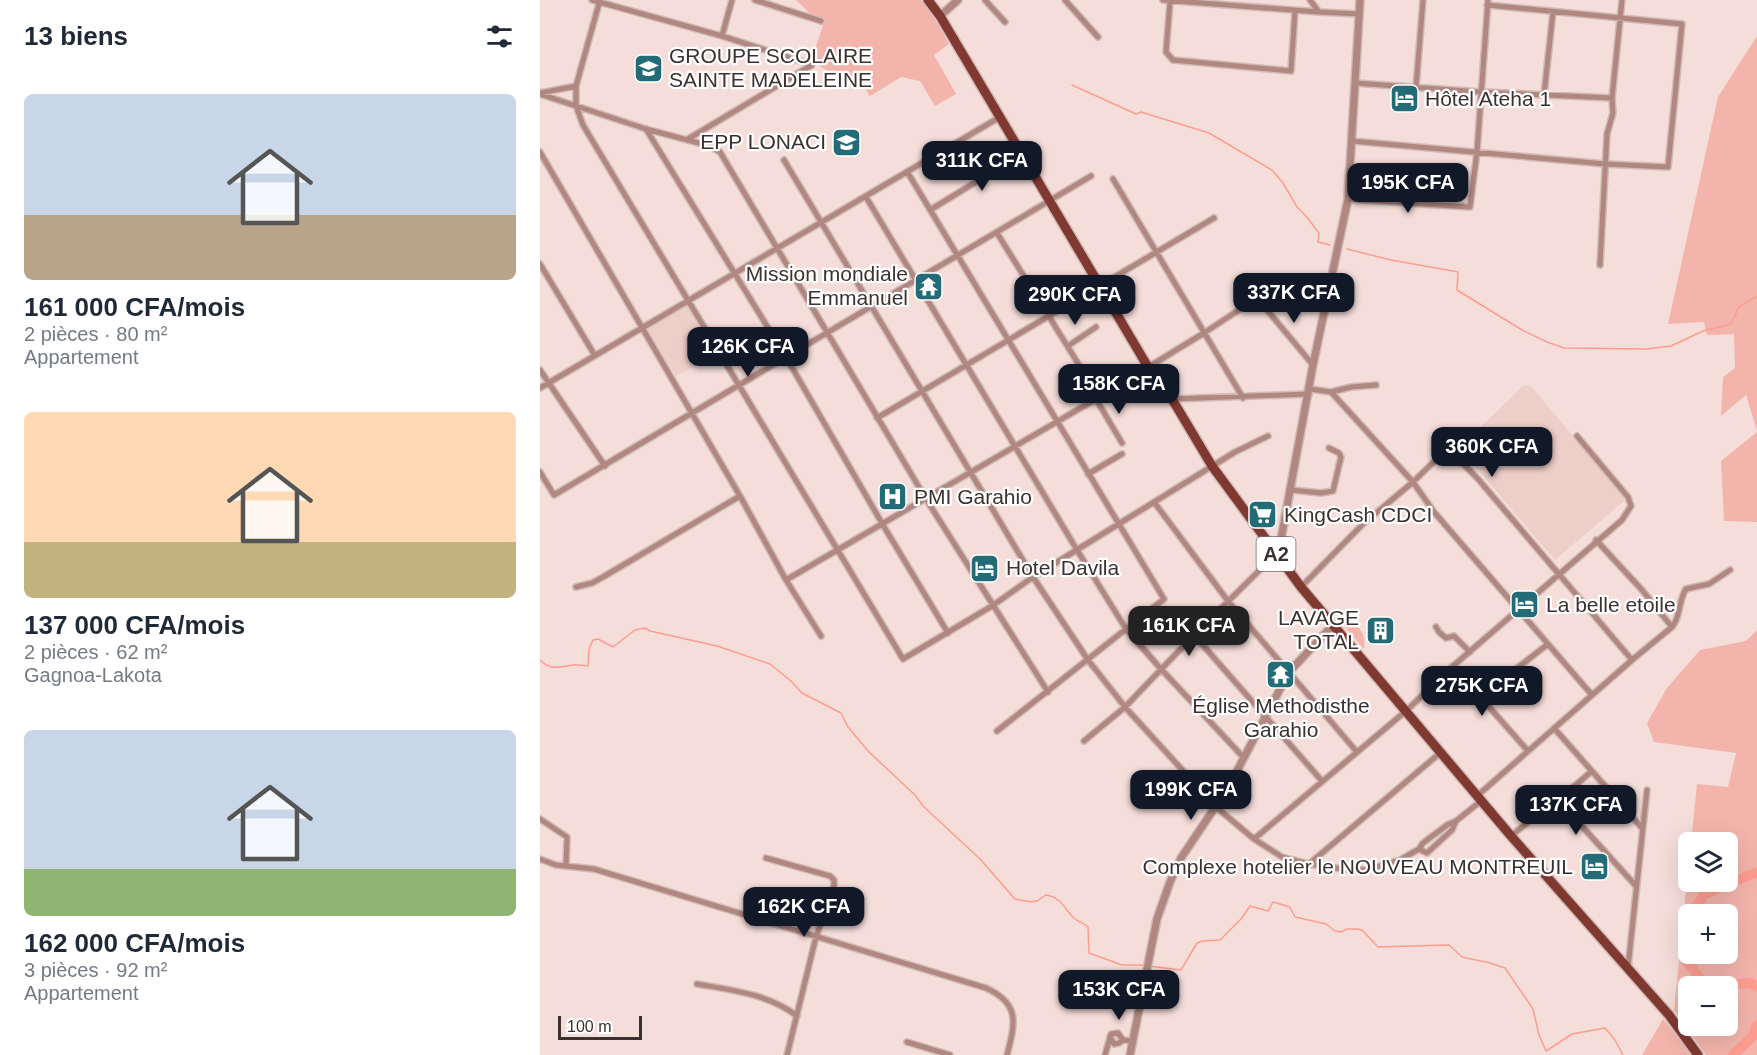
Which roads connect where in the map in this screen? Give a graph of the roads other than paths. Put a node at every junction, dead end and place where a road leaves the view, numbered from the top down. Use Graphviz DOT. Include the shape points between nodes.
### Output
graph roads {
  1 [pos="592,0"];
  2 [pos="732,0"];
  3 [pos="755,0"];
  4 [pos="928,0"];
  5 [pos="958,0"];
  6 [pos="985,0"];
  7 [pos="1065,0"];
  8 [pos="1162,0"];
  9 [pos="1310,0"];
  10 [pos="1360,0"];
  11 [pos="1423,0"];
  12 [pos="1622,0"];
  13 [pos="600,1"];
  14 [pos="1170,2"];
  15 [pos="1488,2"];
  16 [pos="1296,11"];
  17 [pos="1319,12"];
  18 [pos="1553,12"];
  19 [pos="1359,14"];
  20 [pos="940,16"];
  21 [pos="1621,19"];
  22 [pos="821,21"];
  23 [pos="1005,22"];
  24 [pos="722,36"];
  25 [pos="1098,37"];
  26 [pos="1355,83"];
  27 [pos="576,86"];
  28 [pos="1416,87"];
  29 [pos="1481,92"];
  30 [pos="540,93"];
  31 [pos="1544,95"];
  32 [pos="1612,98"];
  33 [pos="576,105"];
  34 [pos="1000,117"];
  35 [pos="646,129"];
  36 [pos="688,140"];
  37 [pos="1352,141"];
  38 [pos="540,152"];
  39 [pos="1477,152"];
  40 [pos="1022,154"];
  41 [pos="784,160"];
  42 [pos="1605,164"];
  43 [pos="908,173"];
  44 [pos="1091,176"];
  45 [pos="1113,179"];
  46 [pos="866,197"];
  47 [pos="1348,199"];
  48 [pos="1049,202"];
  49 [pos="930,210"];
  50 [pos="1214,218"];
  51 [pos="822,223"];
  52 [pos="997,233"];
  53 [pos="777,250"];
  54 [pos="1156,253"];
  55 [pos="958,256"];
  56 [pos="540,264"];
  57 [pos="1600,264"];
  58 [pos="736,274"];
  59 [pos="916,281"];
  60 [pos="1100,286"];
  61 [pos="689,302"];
  62 [pos="872,307"];
  63 [pos="1049,316"];
  64 [pos="1096,327"];
  65 [pos="642,329"];
  66 [pos="1204,333"];
  67 [pos="826,334"];
  68 [pos="1008,340"];
  69 [pos="1068,346"];
  70 [pos="594,354"];
  71 [pos="786,357"];
  72 [pos="966,364"];
  73 [pos="1313,365"];
  74 [pos="1148,367"];
  75 [pos="540,370"];
  76 [pos="547,383"];
  77 [pos="739,385"];
  78 [pos="1376,385"];
  79 [pos="540,388"];
  80 [pos="1309,391"];
  81 [pos="923,392"];
  82 [pos="1331,392"];
  83 [pos="1098,398"];
  84 [pos="1243,398"];
  85 [pos="1172,399"];
  86 [pos="691,413"];
  87 [pos="877,418"];
  88 [pos="1057,422"];
  89 [pos="1268,436"];
  90 [pos="1577,436"];
  91 [pos="1122,443"];
  92 [pos="1015,447"];
  93 [pos="1329,448"];
  94 [pos="1122,454"];
  95 [pos="605,466"];
  96 [pos="1212,466"];
  97 [pos="540,472"];
  98 [pos="971,473"];
  99 [pos="1088,474"];
  100 [pos="1413,482"];
  101 [pos="1292,490"];
  102 [pos="740,496"];
  103 [pos="926,500"];
  104 [pos="1154,502"];
  105 [pos="882,525"];
  106 [pos="1118,525"];
  107 [pos="1596,540"];
  108 [pos="1077,550"];
  109 [pos="838,551"];
  110 [pos="1276,554"];
  111 [pos="1730,570"];
  112 [pos="1558,574"];
  113 [pos="1034,577"];
  114 [pos="786,580"];
  115 [pos="576,587"];
  116 [pos="1302,587"];
  117 [pos="1228,601"];
  118 [pos="992,606"];
  119 [pos="1518,609"];
  120 [pos="1333,625"];
  121 [pos="1436,627"];
  122 [pos="1672,627"];
  123 [pos="1126,629"];
  124 [pos="948,633"];
  125 [pos="1194,635"];
  126 [pos="821,636"];
  127 [pos="1548,644"];
  128 [pos="1470,652"];
  129 [pos="1088,660"];
  130 [pos="1632,660"];
  131 [pos="1453,666"];
  132 [pos="1161,669"];
  133 [pos="1289,672"];
  134 [pos="1048,692"];
  135 [pos="1592,695"];
  136 [pos="1480,698"];
  137 [pos="1125,707"];
  138 [pos="1406,711"];
  139 [pos="1266,715"];
  140 [pos="1554,728"];
  141 [pos="997,731"];
  142 [pos="1084,741"];
  143 [pos="1357,752"];
  144 [pos="1528,752"];
  145 [pos="1440,753"];
  146 [pos="1244,758"];
  147 [pos="1592,771"];
  148 [pos="1322,781"];
  149 [pos="1647,790"];
  150 [pos="1479,798"];
  151 [pos="1557,801"];
  152 [pos="1216,807"];
  153 [pos="540,819"];
  154 [pos="1642,828"];
  155 [pos="1511,836"];
  156 [pos="1254,839"];
  157 [pos="766,858"];
  158 [pos="540,859"];
  159 [pos="1309,864"];
  160 [pos="566,866"];
  161 [pos="1636,886"];
  162 [pos="816,937"];
  163 [pos="1628,970"];
  164 [pos="697,984"];
  165 [pos="798,1016"];
  166 [pos="1133,1041"];
  167 [pos="907,1042"];
  168 [pos="787,1055"];
  169 [pos="950,1055"];
  170 [pos="1007,1055"];
  171 [pos="1105,1055"];
  172 [pos="1130,1055"];
  173 [pos="1698,1055"];
  1 -- 13 [label="street"];
  2 -- 24 [label="street"];
  3 -- 22 [label="street"];
  4 -- 20 [label="main road, A2"];
  5 -- 20 [label="street"];
  6 -- 23 [label="street"];
  7 -- 25 [label="street"];
  8 -- 14 [label="street"];
  9 -- 17 [label="street"];
  10 -- 19 [label="street"];
  11 -- 28 [label="street"];
  12 -- 21 [label="street"];
  13 -- 24 [label="street"];
  13 -- 27 [label="street"];
  14 -- 16 [label="street"];
  14 -- 16 [label="street" via="1166,52 1173,60 1291,71"];
  15 -- 18 [label="street"];
  15 -- 29 [label="street"];
  16 -- 17 [label="street"];
  17 -- 19 [label="street"];
  18 -- 21 [label="street"];
  18 -- 31 [label="street"];
  19 -- 26 [label="street"];
  20 -- 34 [label="main road, A2"];
  21 -- 32 [label="street"];
  21 -- 42 [label="street" via="1682,24 1668,167"];
  24 -- 36 [label="street" via="812,65"];
  26 -- 28 [label="street"];
  26 -- 37 [label="street"];
  27 -- 30 [label="street"];
  27 -- 33 [label="street"];
  28 -- 29 [label="street"];
  29 -- 31 [label="street"];
  29 -- 39 [label="street"];
  30 -- 33 [label="street"];
  31 -- 32 [label="street"];
  32 -- 42 [label="street"];
  33 -- 35 [label="street"];
  33 -- 61 [label="street" via="583,124"];
  34 -- 40 [label="main road, A2"];
  34 -- 43 [label="street"];
  35 -- 36 [label="street"];
  35 -- 58 [label="street"];
  36 -- 53 [label="street" via="720,152"];
  37 -- 39 [label="street"];
  37 -- 47 [label="street"];
  38 -- 65 [label="street"];
  39 -- 42 [label="street"];
  39 -- 47 [label="street" via="1470,207"];
  40 -- 48 [label="main road, A2"];
  40 -- 49 [label="street"];
  41 -- 51 [label="street"];
  42 -- 57 [label="street"];
  43 -- 46 [label="street"];
  43 -- 49 [label="street"];
  44 -- 48 [label="street"];
  45 -- 54 [label="street"];
  46 -- 51 [label="street"];
  46 -- 59 [label="street"];
  47 -- 73 [label="street"];
  48 -- 52 [label="street"];
  48 -- 60 [label="main road, A2"];
  49 -- 55 [label="street"];
  50 -- 54 [label="street"];
  51 -- 53 [label="street"];
  51 -- 62 [label="street"];
  52 -- 55 [label="street"];
  52 -- 63 [label="street"];
  53 -- 58 [label="street"];
  53 -- 67 [label="street"];
  54 -- 60 [label="street"];
  54 -- 66 [label="street"];
  55 -- 59 [label="street"];
  55 -- 68 [label="street"];
  56 -- 70 [label="street"];
  58 -- 61 [label="street"];
  58 -- 71 [label="street"];
  59 -- 62 [label="street"];
  59 -- 72 [label="street"];
  60 -- 63 [label="street"];
  60 -- 74 [label="main road, A2"];
  61 -- 65 [label="street"];
  61 -- 77 [label="street"];
  62 -- 67 [label="street"];
  62 -- 81 [label="street"];
  63 -- 68 [label="street"];
  63 -- 69 [label="street"];
  64 -- 69 [label="street"];
  65 -- 70 [label="street"];
  65 -- 86 [label="street"];
  66 -- 73 [label="street" via="1257,298"];
  66 -- 74 [label="street"];
  66 -- 84 [label="street"];
  67 -- 71 [label="street"];
  67 -- 87 [label="street"];
  68 -- 72 [label="street"];
  68 -- 88 [label="street"];
  69 -- 83 [label="street"];
  70 -- 76 [label="street"];
  71 -- 77 [label="street"];
  71 -- 105 [label="street"];
  72 -- 81 [label="street"];
  72 -- 92 [label="street"];
  73 -- 80 [label="street"];
  74 -- 83 [label="street"];
  74 -- 85 [label="main road, A2"];
  75 -- 76 [label="street"];
  76 -- 79 [label="street"];
  76 -- 95 [label="street"];
  77 -- 86 [label="street"];
  77 -- 109 [label="street"];
  78 -- 82 [label="street"];
  80 -- 82 [label="street"];
  80 -- 84 [label="street"];
  80 -- 101 [label="street"];
  81 -- 87 [label="street"];
  81 -- 98 [label="street"];
  82 -- 100 [label="street"];
  83 -- 88 [label="street"];
  83 -- 91 [label="street"];
  84 -- 85 [label="street"];
  85 -- 96 [label="main road, A2"];
  86 -- 95 [label="street"];
  86 -- 102 [label="street"];
  87 -- 103 [label="street"];
  88 -- 92 [label="street"];
  88 -- 99 [label="street"];
  89 -- 96 [label="street"];
  90 -- 107 [label="street" via="1628,497 1631,506 1622,520"];
  92 -- 98 [label="street"];
  92 -- 108 [label="street"];
  93 -- 101 [label="street" via="1341,457 1333,491"];
  94 -- 99 [label="street"];
  95 -- 97 [label="street" via="554,495"];
  96 -- 104 [label="street"];
  96 -- 110 [label="main road, A2"];
  98 -- 103 [label="street"];
  98 -- 113 [label="street"];
  99 -- 106 [label="street"];
  100 -- 112 [label="street" via="1444,452 1452,452"];
  100 -- 116 [label="street" via="1364,524"];
  100 -- 119 [label="street"];
  101 -- 110 [label="street"];
  102 -- 114 [label="street"];
  102 -- 115 [label="street" via="603,577"];
  103 -- 105 [label="street"];
  103 -- 118 [label="street"];
  104 -- 106 [label="street"];
  104 -- 117 [label="street"];
  105 -- 109 [label="street"];
  105 -- 124 [label="street"];
  106 -- 108 [label="street"];
  106 -- 123 [label="street" via="1164,599"];
  107 -- 112 [label="street"];
  107 -- 122 [label="street"];
  108 -- 113 [label="street"];
  108 -- 123 [label="street"];
  109 -- 114 [label="street"];
  109 -- 124 [label="street" via="903,659"];
  110 -- 116 [label="main road, A2"];
  110 -- 117 [label="street"];
  111 -- 122 [label="street" via="1709,584 1686,589"];
  112 -- 119 [label="street"];
  112 -- 130 [label="street"];
  113 -- 118 [label="street"];
  113 -- 129 [label="street"];
  114 -- 126 [label="street"];
  116 -- 120 [label="main road, A2"];
  117 -- 125 [label="street"];
  117 -- 133 [label="street"];
  118 -- 124 [label="street"];
  118 -- 134 [label="street"];
  119 -- 127 [label="street"];
  119 -- 128 [label="street"];
  120 -- 133 [label="street"];
  120 -- 138 [label="main road, A2"];
  121 -- 128 [label="street" via="1447,638 1459,639"];
  122 -- 130 [label="street"];
  123 -- 129 [label="street"];
  123 -- 132 [label="street"];
  125 -- 132 [label="street"];
  125 -- 139 [label="street"];
  127 -- 135 [label="street"];
  127 -- 136 [label="street"];
  128 -- 131 [label="street"];
  129 -- 134 [label="street"];
  129 -- 137 [label="street"];
  130 -- 135 [label="street"];
  131 -- 136 [label="street"];
  131 -- 138 [label="street"];
  132 -- 137 [label="street"];
  132 -- 146 [label="street"];
  133 -- 139 [label="street"];
  133 -- 143 [label="street"];
  134 -- 141 [label="street"];
  135 -- 140 [label="street"];
  136 -- 144 [label="street"];
  137 -- 142 [label="street"];
  137 -- 152 [label="street"];
  138 -- 143 [label="street"];
  138 -- 145 [label="main road, A2"];
  139 -- 146 [label="street"];
  139 -- 148 [label="street"];
  140 -- 144 [label="street"];
  140 -- 147 [label="street"];
  143 -- 148 [label="street"];
  144 -- 150 [label="street"];
  145 -- 150 [label="main road, A2"];
  145 -- 159 [label="street"];
  146 -- 152 [label="street"];
  147 -- 151 [label="street"];
  147 -- 154 [label="street"];
  148 -- 156 [label="street"];
  149 -- 154 [label="street"];
  150 -- 155 [label="main road, A2"];
  150 -- 159 [label="street" via="1456,821 1400,860 1366,870"];
  151 -- 155 [label="street"];
  151 -- 161 [label="street"];
  152 -- 156 [label="street"];
  152 -- 166 [label="street" via="1181,858 1162,902"];
  153 -- 160 [label="street" via="567,837"];
  154 -- 161 [label="street"];
  155 -- 163 [label="main road, A2"];
  156 -- 159 [label="street" via="1282,857"];
  157 -- 162 [label="street" via="834,880"];
  158 -- 160 [label="street"];
  160 -- 162 [label="street" via="594,869"];
  161 -- 163 [label="street"];
  162 -- 165 [label="street"];
  162 -- 170 [label="street" via="996,993 1009,1006 1015,1023"];
  163 -- 173 [label="main road, A2" via="1669,1015"];
  164 -- 165 [label="street" via="753,995"];
  165 -- 168 [label="street"];
  166 -- 171 [label="street" via="1114,1044 1110,1037"];
  166 -- 172 [label="street"];
  167 -- 169 [label="street"];
}
